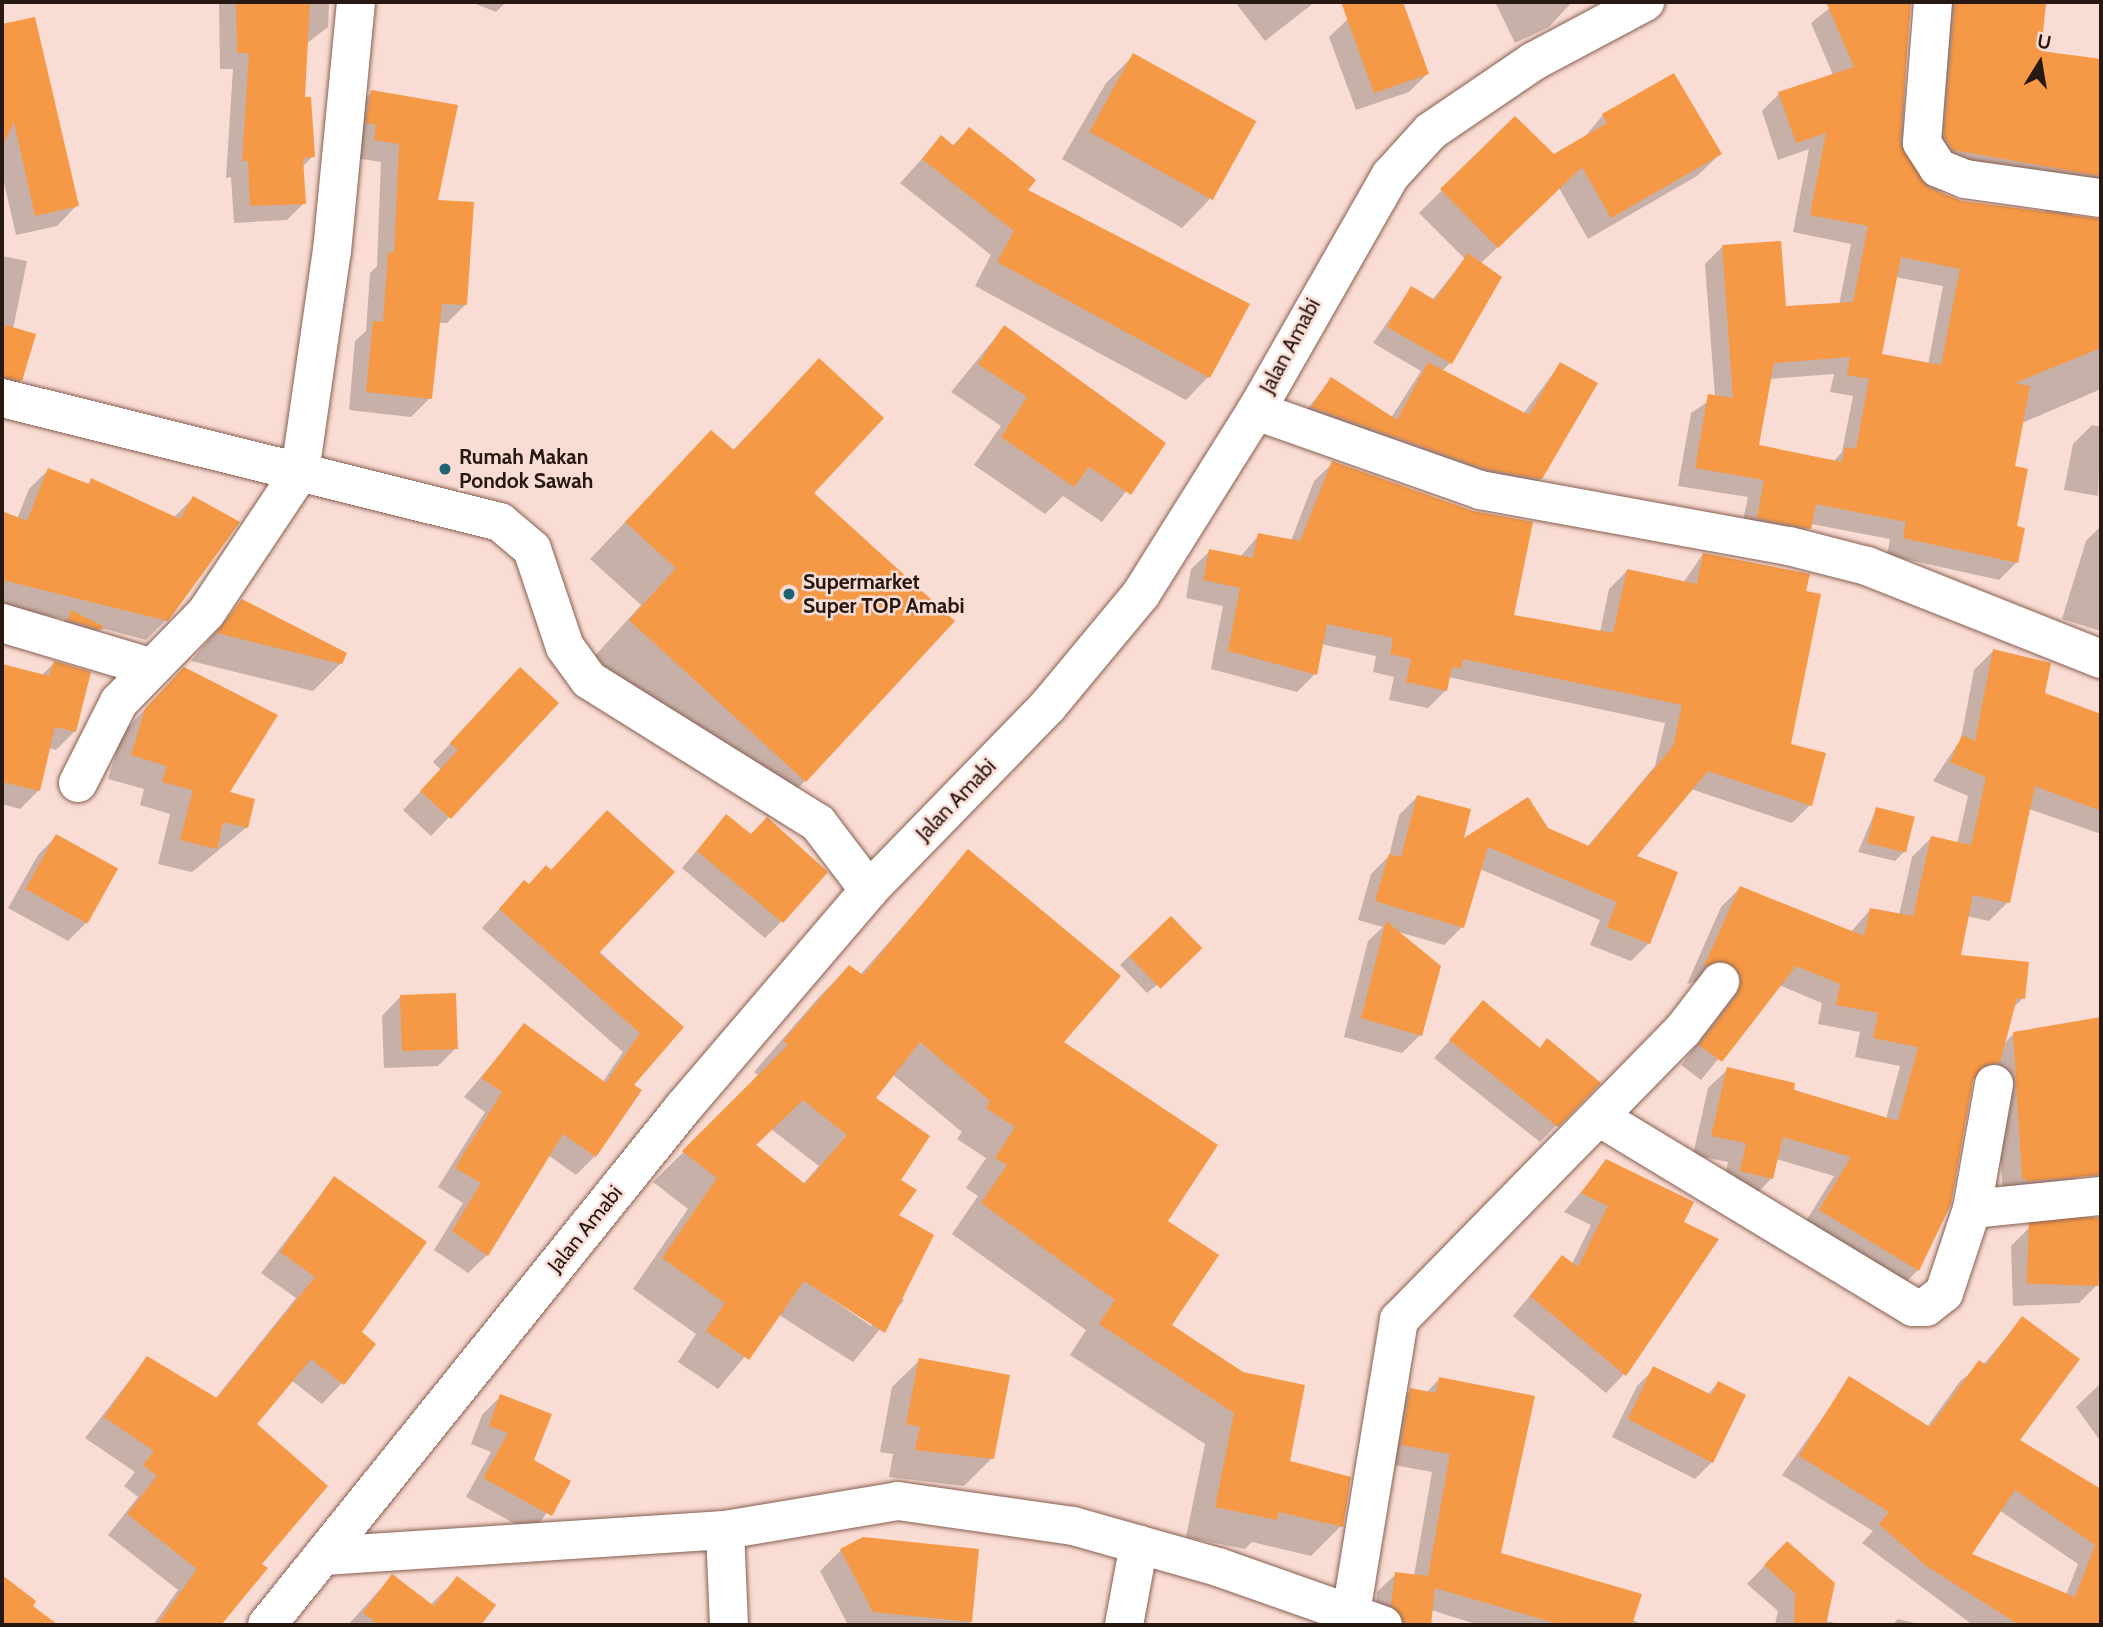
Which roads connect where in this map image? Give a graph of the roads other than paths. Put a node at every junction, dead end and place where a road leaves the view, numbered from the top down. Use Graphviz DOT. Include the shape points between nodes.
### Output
graph roads {
  1 [pos="356,2"];
  2 [pos="1645,2"];
  3 [pos="1933,2"];
  4 [pos="2101,198"];
  5 [pos="2,398"];
  6 [pos="1256,411"];
  7 [pos="300,472"];
  8 [pos="2,623"];
  9 [pos="2101,659"];
  10 [pos="150,667"];
  11 [pos="78,783"];
  12 [pos="869,890"];
  13 [pos="1720,982"];
  14 [pos="1994,1084"];
  15 [pos="1599,1117"];
  16 [pos="2101,1196"];
  17 [pos="1972,1209"];
  18 [pos="725,1530"];
  19 [pos="1139,1544"];
  20 [pos="323,1556"];
  21 [pos="1367,1619"];
  22 [pos="267,1625"];
  23 [pos="729,1625"];
  24 [pos="1124,1625"];
  1 -- 7 [label="street" via="332,251"];
  2 -- 6 [label="street, Jalan Amabi" via="1534,61 1432,131 1390,176 1343,248"];
  3 -- 4 [label="street" via="1922,143 1938,168 1965,179"];
  5 -- 7 [label="street"];
  6 -- 9 [label="street" via="1480,490 1789,545 1867,566"];
  6 -- 12 [label="street, Jalan Amabi" via="1141,594 1048,706"];
  7 -- 10 [label="street" via="206,614"];
  7 -- 12 [label="street" via="500,522 520,535 545,579 565,646 589,680 818,823"];
  8 -- 10 [label="street"];
  10 -- 11 [label="street" via="120,702"];
  12 -- 20 [label="street, Jalan Amabi" via="682,1108"];
  13 -- 15 [label="street"];
  14 -- 17 [label="street"];
  15 -- 17 [label="street" via="1913,1307 1926,1307 1944,1293"];
  15 -- 21 [label="street" via="1399,1320"];
  16 -- 17 [label="street"];
  18 -- 19 [label="street" via="898,1501 997,1512"];
  18 -- 20 [label="street"];
  18 -- 23 [label="street"];
  19 -- 21 [label="street"];
  19 -- 24 [label="street"];
  20 -- 22 [label="street, Jalan Amabi"];
}
